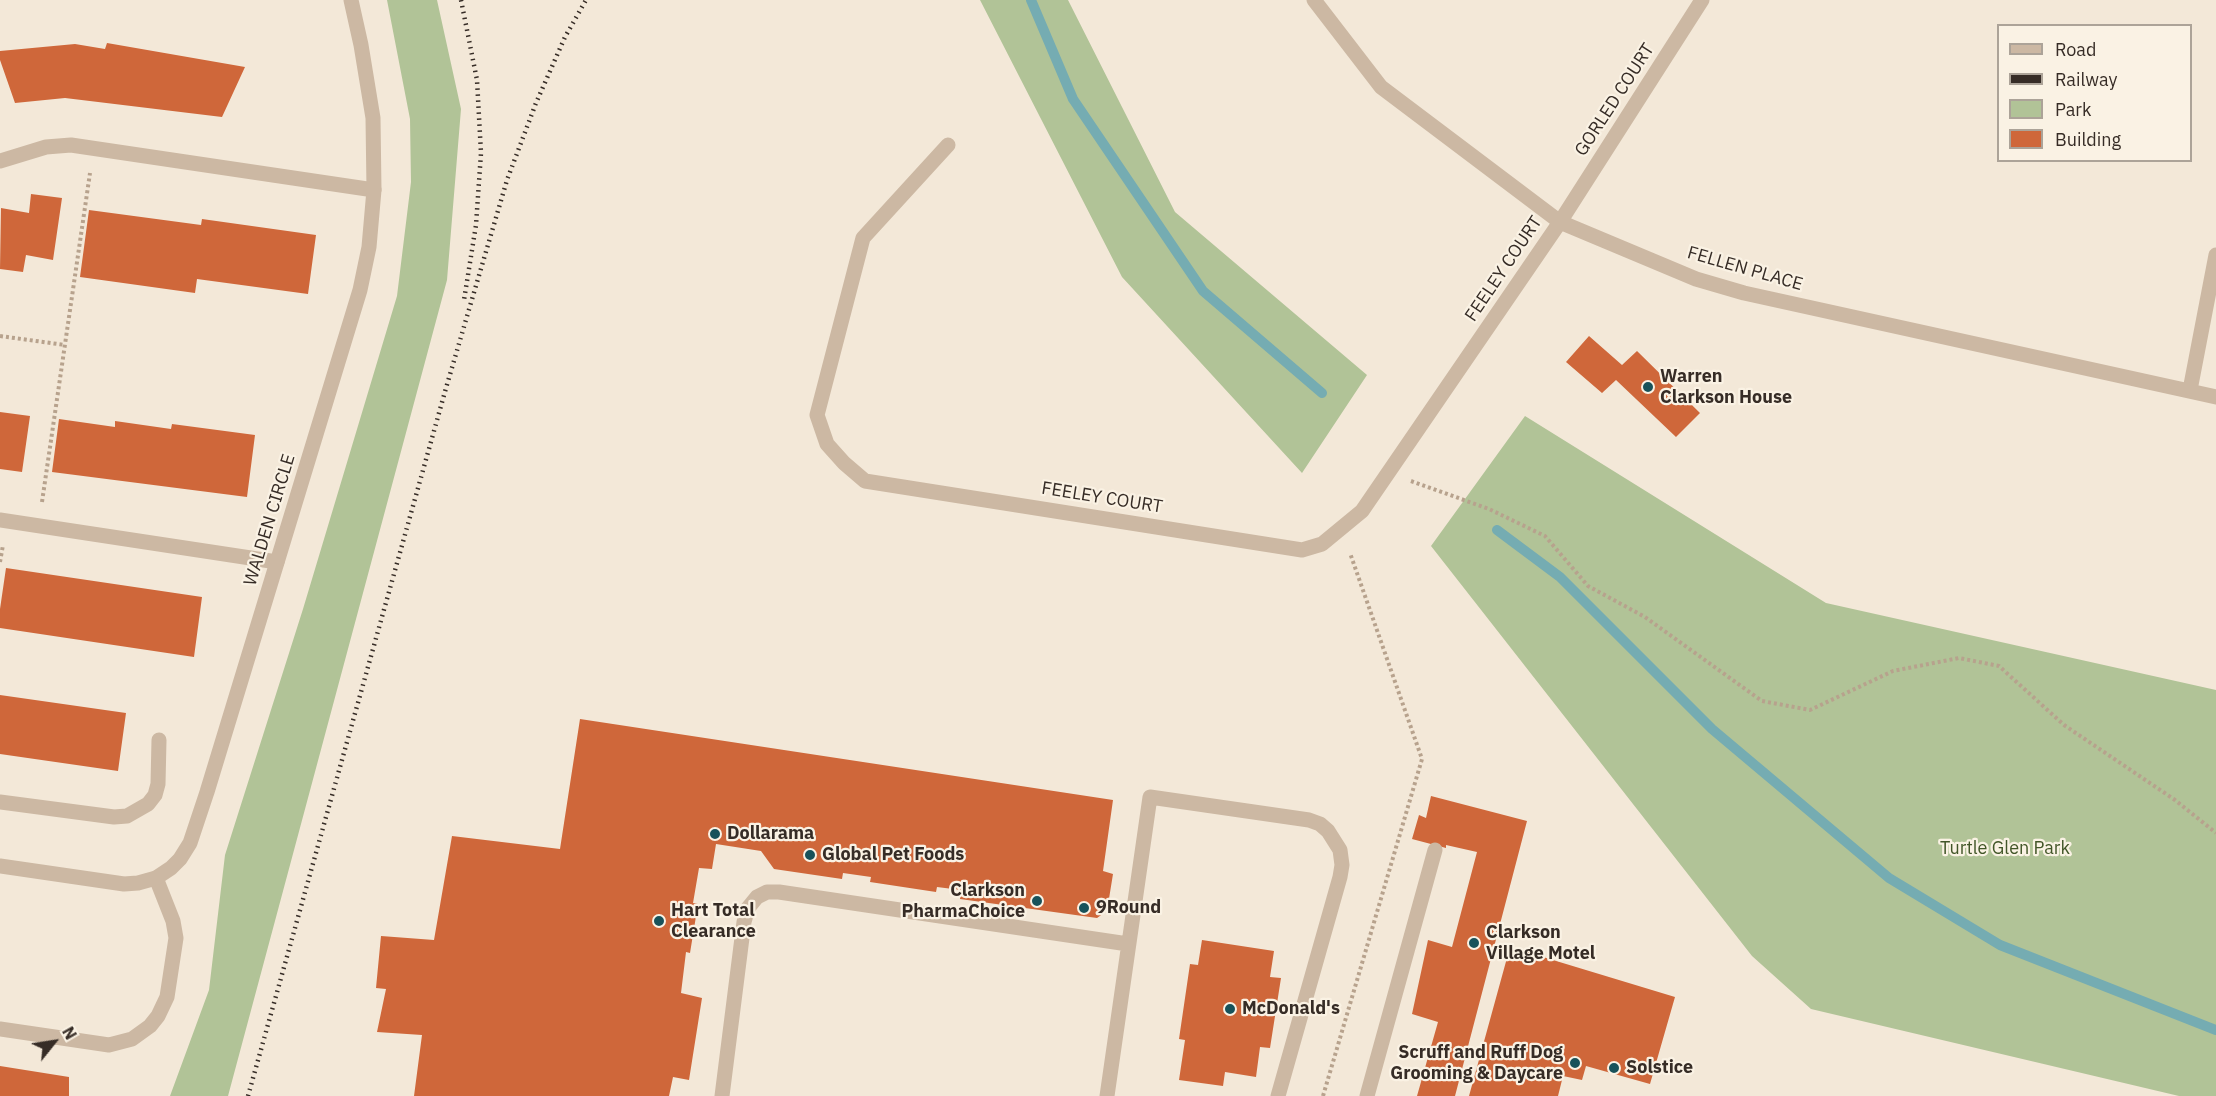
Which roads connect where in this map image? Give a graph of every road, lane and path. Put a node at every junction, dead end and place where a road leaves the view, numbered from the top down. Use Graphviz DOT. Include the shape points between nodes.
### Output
graph roads {
  1 [pos="351,0"];
  2 [pos="1314,0"];
  3 [pos="1702,0"];
  4 [pos="948,145"];
  5 [pos="93,148"];
  6 [pos="0,161"];
  7 [pos="375,190"];
  8 [pos="1560,222"];
  9 [pos="2216,255"];
  10 [pos="0,336"];
  11 [pos="65,345"];
  12 [pos="2190,390"];
  13 [pos="2216,397"];
  14 [pos="1388,472"];
  15 [pos="0,520"];
  16 [pos="39,526"];
  17 [pos="1342,528"];
  18 [pos="277,562"];
  19 [pos="159,740"];
  20 [pos="0,802"];
  21 [pos="2216,833"];
  22 [pos="1436,850"];
  23 [pos="0,866"];
  24 [pos="156,878"];
  25 [pos="1128,944"];
  26 [pos="0,1029"];
  27 [pos="722,1096"];
  28 [pos="1107,1096"];
  29 [pos="1278,1096"];
  30 [pos="1323,1096"];
  31 [pos="1367,1096"];
  1 -- 7 [label="street, WALDEN CIRCLE" via="373,118"];
  2 -- 8 [label="street, FELLEN PLACE" via="1381,87"];
  3 -- 8 [label="street, GORLED COURT"];
  4 -- 17 [label="street, FEELEY COURT" via="863,238 817,415 827,444 844,463 865,480 1302,550 1322,544"];
  5 -- 6 [label="street" via="60,145"];
  5 -- 7 [label="street"];
  5 -- 11 [label="path"];
  7 -- 18 [label="street, WALDEN CIRCLE" via="360,290"];
  8 -- 12 [label="street, FELLEN PLACE" via="1696,279 1744,293"];
  8 -- 14 [label="street, FEELEY COURT"];
  9 -- 12 [label="street"];
  10 -- 11 [label="path"];
  11 -- 16 [label="path"];
  12 -- 13 [label="street, FELLEN PLACE"];
  14 -- 17 [label="street, FEELEY COURT" via="1362,511"];
  14 -- 21 [label="path" via="1489,509 1545,536 1588,586 1645,617 1762,701 1810,710 1893,671 1959,658 1999,666 2064,725"];
  15 -- 16 [label="street"];
  16 -- 18 [label="street"];
  17 -- 30 [label="path" via="1422,759"];
  18 -- 24 [label="street, WALDEN CIRCLE" via="190,843 180,859"];
  19 -- 20 [label="street" via="155,795 127,816"];
  22 -- 31 [label="street"];
  23 -- 24 [label="street, WALDEN CIRCLE" via="124,884"];
  24 -- 26 [label="street" via="176,938 167,998 150,1026 132,1039 109,1045"];
  25 -- 27 [label="street" via="767,892 748,908 744,922"];
  25 -- 28 [label="street"];
  25 -- 29 [label="street" via="1150,797 1309,820 1328,831 1340,850 1340,877"];
}
